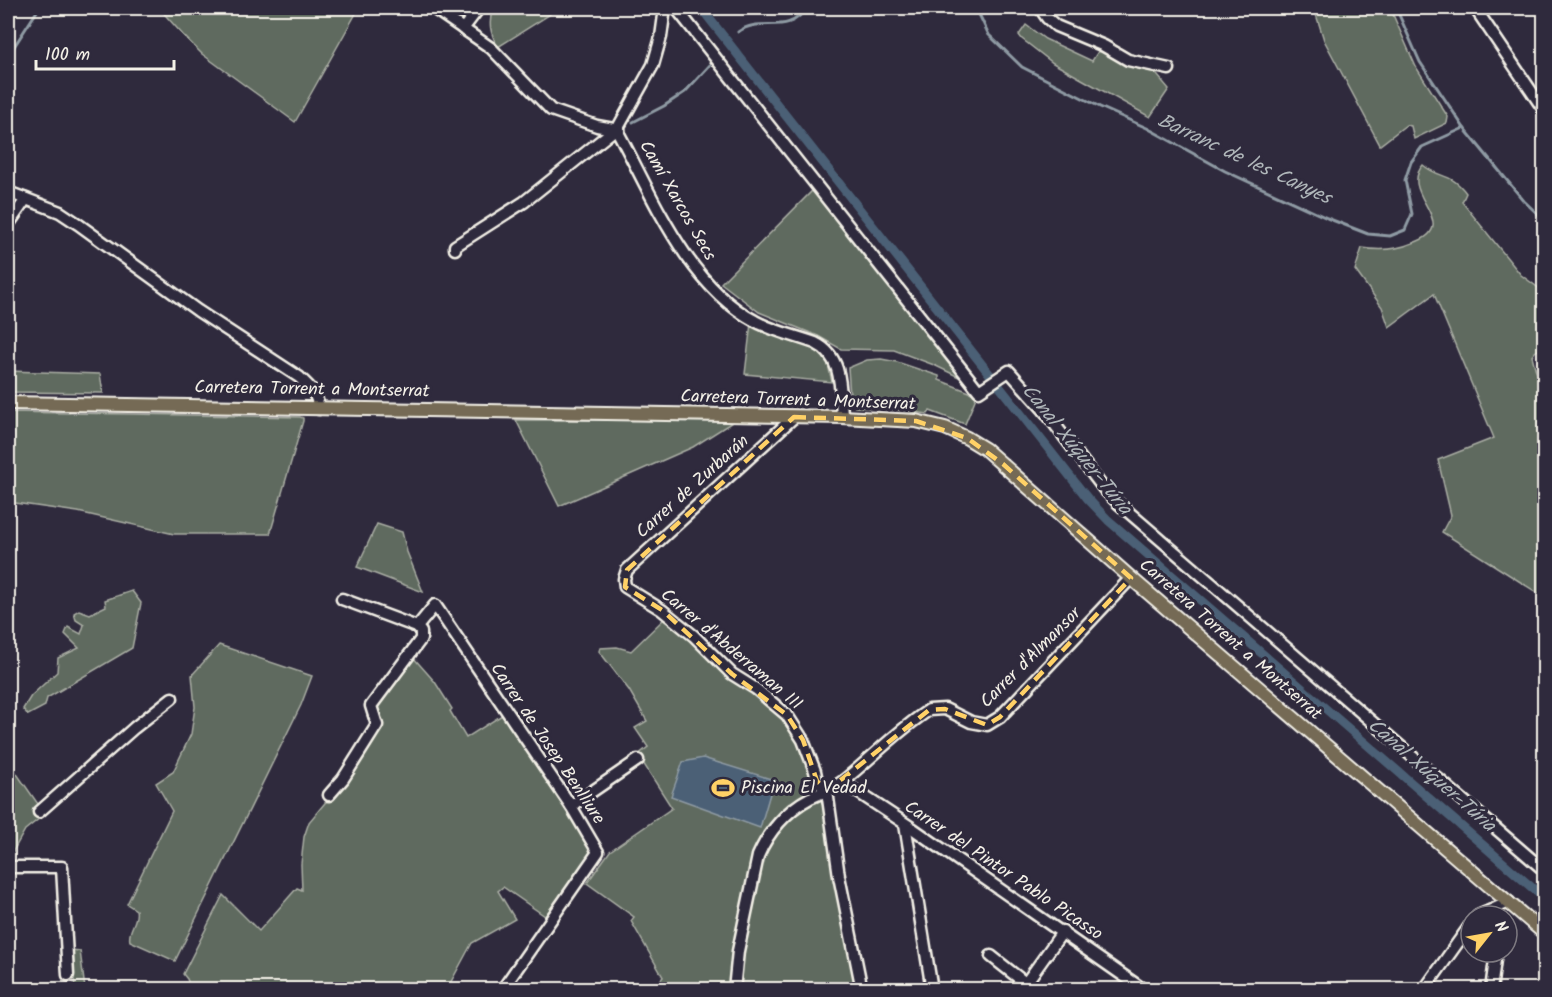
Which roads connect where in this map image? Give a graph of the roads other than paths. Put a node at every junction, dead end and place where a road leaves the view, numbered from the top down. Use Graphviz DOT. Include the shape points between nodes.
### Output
graph roads {
  1 [pos="433,8"];
  2 [pos="479,8"];
  3 [pos="665,8"];
  4 [pos="676,8"];
  5 [pos="1040,8"];
  6 [pos="1475,8"];
  7 [pos="463,29"];
  8 [pos="1169,69"];
  9 [pos="1545,110"];
  10 [pos="616,130"];
  11 [pos="8,192"];
  12 [pos="26,199"];
  13 [pos="8,225"];
  14 [pos="454,249"];
  15 [pos="8,403"];
  16 [pos="320,409"];
  17 [pos="794,417"];
  18 [pos="842,417"];
  19 [pos="1131,578"];
  20 [pos="626,587"];
  21 [pos="342,599"];
  22 [pos="417,627"];
  23 [pos="172,698"];
  24 [pos="638,760"];
  25 [pos="840,783"];
  26 [pos="827,791"];
  27 [pos="329,795"];
  28 [pos="571,806"];
  29 [pos="39,812"];
  30 [pos="905,824"];
  31 [pos="8,867"];
  32 [pos="1545,870"];
  33 [pos="1509,902"];
  34 [pos="1505,904"];
  35 [pos="1063,931"];
  36 [pos="1545,933"];
  37 [pos="1459,941"];
  38 [pos="990,956"];
  39 [pos="1494,964"];
  40 [pos="68,975"];
  41 [pos="1027,987"];
  42 [pos="502,990"];
  43 [pos="734,990"];
  44 [pos="862,990"];
  45 [pos="932,990"];
  46 [pos="1144,990"];
  47 [pos="1424,990"];
  48 [pos="1491,990"];
  1 -- 7 [label="street"];
  2 -- 7 [label="street"];
  3 -- 10 [label="street, Camí Xarcos Secs" via="653,65"];
  4 -- 32 [label="street" via="979,391 1009,371 1118,503"];
  5 -- 8 [label="street" via="1056,26 1128,60"];
  6 -- 9 [label="street"];
  7 -- 10 [label="street" via="490,48 551,110"];
  10 -- 14 [label="street" via="524,202"];
  10 -- 18 [label="street, Camí Xarcos Secs" via="686,258 716,291 755,322 825,347 831,354 838,370"];
  11 -- 12 [label="street"];
  12 -- 13 [label="street"];
  12 -- 16 [label="street" via="60,212 198,311 299,377 318,397"];
  15 -- 16 [label="main road, Carretera Torrent a Montserrat"];
  16 -- 17 [label="main road, Carretera Torrent a Montserrat"];
  17 -- 18 [label="main road, Carretera Torrent a Montserrat"];
  17 -- 20 [label="street, Carrer de Zurbarán" via="627,570"];
  18 -- 19 [label="main road, Carretera Torrent a Montserrat" via="916,421 967,438 1003,464"];
  19 -- 25 [label="street, Carrer d'Almansor" via="1000,717 987,725 971,723 945,709 929,710"];
  19 -- 33 [label="main road, Carretera Torrent a Montserrat"];
  20 -- 26 [label="street, Carrer d'Abderraman III" via="662,610 732,674 787,715 803,740 817,781"];
  21 -- 22 [label="street"];
  22 -- 27 [label="street" via="421,639 371,706 377,725"];
  22 -- 28 [label="street, Carrer de Josep Benlliure" via="435,605"];
  23 -- 29 [label="street"];
  24 -- 28 [label="street"];
  25 -- 26 [label="street, Carrer d'Almansor"];
  25 -- 30 [label="street, Carrer del Pintor Pablo Picasso"];
  26 -- 43 [label="street, Carrer d'Almansor" via="794,810 764,842 750,888"];
  26 -- 44 [label="street, Carrer d'Abderraman III"];
  28 -- 42 [label="street, Carrer de Josep Benlliure" via="598,852"];
  30 -- 35 [label="street, Carrer del Pintor Pablo Picasso"];
  30 -- 45 [label="street"];
  31 -- 40 [label="street" via="62,867"];
  33 -- 34 [label="street"];
  33 -- 36 [label="main road, Carretera Torrent a Montserrat"];
  35 -- 41 [label="street"];
  35 -- 46 [label="street, Carrer del Pintor Pablo Picasso"];
  37 -- 47 [label="street"];
  38 -- 41 [label="street"];
  39 -- 48 [label="street"];
}
